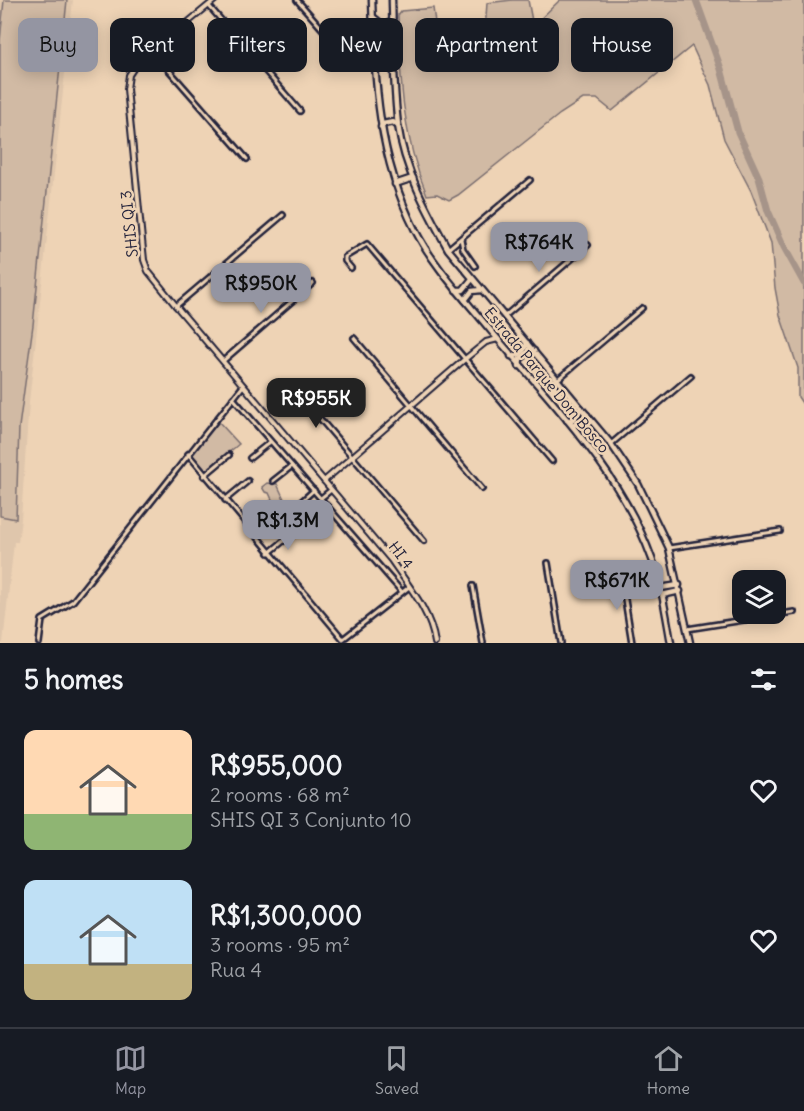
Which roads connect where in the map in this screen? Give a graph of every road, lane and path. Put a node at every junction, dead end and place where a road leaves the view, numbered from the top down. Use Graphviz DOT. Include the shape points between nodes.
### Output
graph roads {
  1 [pos="215,0"];
  2 [pos="297,0"];
  3 [pos="372,0"];
  4 [pos="392,0"];
  5 [pos="209,6"];
  6 [pos="373,17"];
  7 [pos="194,18"];
  8 [pos="392,18"];
  9 [pos="319,25"];
  10 [pos="131,72"];
  11 [pos="171,72"];
  12 [pos="375,72"];
  13 [pos="394,72"];
  14 [pos="300,111"];
  15 [pos="398,126"];
  16 [pos="380,130"];
  17 [pos="247,159"];
  18 [pos="413,177"];
  19 [pos="530,180"];
  20 [pos="395,184"];
  21 [pos="283,215"];
  22 [pos="461,238"];
  23 [pos="588,245"];
  24 [pos="448,249"];
  25 [pos="475,266"];
  26 [pos="351,268"];
  27 [pos="471,278"];
  28 [pos="313,283"];
  29 [pos="456,290"];
  30 [pos="481,290"];
  31 [pos="467,303"];
  32 [pos="176,306"];
  33 [pos="642,308"];
  34 [pos="504,317"];
  35 [pos="492,331"];
  36 [pos="354,338"];
  37 [pos="498,339"];
  38 [pos="486,342"];
  39 [pos="526,343"];
  40 [pos="534,351"];
  41 [pos="511,356"];
  42 [pos="465,359"];
  43 [pos="223,361"];
  44 [pos="519,366"];
  45 [pos="691,376"];
  46 [pos="557,380"];
  47 [pos="243,385"];
  48 [pos="294,388"];
  49 [pos="234,398"];
  50 [pos="412,405"];
  51 [pos="581,408"];
  52 [pos="587,415"];
  53 [pos="567,420"];
  54 [pos="573,426"];
  55 [pos="270,442"];
  56 [pos="611,444"];
  57 [pos="188,454"];
  58 [pos="229,455"];
  59 [pos="353,456"];
  60 [pos="250,458"];
  61 [pos="552,461"];
  62 [pos="292,466"];
  63 [pos="204,476"];
  64 [pos="248,481"];
  65 [pos="273,481"];
  66 [pos="324,481"];
  67 [pos="332,489"];
  68 [pos="482,489"];
  69 [pos="314,490"];
  70 [pos="321,498"];
  71 [pos="225,501"];
  72 [pos="272,504"];
  73 [pos="294,508"];
  74 [pos="247,525"];
  75 [pos="780,531"];
  76 [pos="292,533"];
  77 [pos="424,541"];
  78 [pos="669,548"];
  79 [pos="269,553"];
  80 [pos="548,563"];
  81 [pos="621,575"];
  82 [pos="679,585"];
  83 [pos="473,586"];
  84 [pos="409,587"];
  85 [pos="660,588"];
  86 [pos="680,591"];
  87 [pos="402,592"];
  88 [pos="662,595"];
  89 [pos="794,612"];
  90 [pos="687,628"];
  91 [pos="39,643"];
  92 [pos="435,643"];
  93 [pos="483,643"];
  94 [pos="561,643"];
  95 [pos="633,643"];
  96 [pos="671,643"];
  97 [pos="690,643"];
  1 -- 5 [label="street, SHIS QI 3"];
  2 -- 9 [label="street"];
  3 -- 6 [label="main road, Estrada Parque Dom Bosco"];
  4 -- 8 [label="main road, Estrada Parque Dom Bosco"];
  5 -- 7 [label="street, SHIS QI 3"];
  5 -- 14 [label="street"];
  10 -- 32 [label="street, SHIS QI 3" via="127,81 141,246 148,271"];
  11 -- 17 [label="street"];
  12 -- 16 [label="main road, Estrada Parque Dom Bosco"];
  13 -- 15 [label="main road, Estrada Parque Dom Bosco"];
  15 -- 16 [label="main road" via="395,122 383,124"];
  15 -- 18 [label="main road, Estrada Parque Dom Bosco"];
  16 -- 20 [label="main road, Estrada Parque Dom Bosco"];
  18 -- 20 [label="main road"];
  18 -- 24 [label="main road, Estrada Parque Dom Bosco"];
  19 -- 22 [label="street"];
  20 -- 29 [label="main road, Estrada Parque Dom Bosco" via="415,229"];
  21 -- 32 [label="street"];
  22 -- 24 [label="street"];
  22 -- 25 [label="street" via="463,249"];
  23 -- 34 [label="street"];
  24 -- 27 [label="main road, Estrada Parque Dom Bosco"];
  26 -- 42 [label="street" via="344,259 367,244"];
  27 -- 29 [label="main road" via="463,290"];
  27 -- 30 [label="main road, Estrada Parque Dom Bosco"];
  28 -- 43 [label="street"];
  29 -- 31 [label="main road, Estrada Parque Dom Bosco"];
  30 -- 31 [label="main road" via="472,291 466,297"];
  30 -- 34 [label="main road, Estrada Parque Dom Bosco"];
  31 -- 35 [label="main road, Estrada Parque Dom Bosco"];
  32 -- 43 [label="street, SHIS QI 3"];
  33 -- 46 [label="street"];
  34 -- 39 [label="main road, Estrada Parque Dom Bosco"];
  35 -- 37 [label="main road, Estrada Parque Dom Bosco"];
  35 -- 38 [label="street"];
  36 -- 50 [label="street"];
  37 -- 38 [label="street"];
  37 -- 41 [label="main road, Estrada Parque Dom Bosco"];
  38 -- 42 [label="street"];
  39 -- 40 [label="main road, Estrada Parque Dom Bosco"];
  39 -- 41 [label="main road" via="525,350"];
  40 -- 44 [label="main road" via="520,359"];
  40 -- 46 [label="main road, Estrada Parque Dom Bosco"];
  41 -- 44 [label="main road, Estrada Parque Dom Bosco"];
  42 -- 50 [label="street"];
  42 -- 61 [label="street"];
  43 -- 47 [label="street, SHIS QI 3"];
  44 -- 53 [label="main road, Estrada Parque Dom Bosco"];
  45 -- 56 [label="street"];
  46 -- 51 [label="main road, Estrada Parque Dom Bosco"];
  47 -- 49 [label="street"];
  47 -- 66 [label="street, SHIS QI 3"];
  48 -- 59 [label="street"];
  49 -- 55 [label="street"];
  49 -- 57 [label="street"];
  50 -- 59 [label="street"];
  50 -- 68 [label="street"];
  51 -- 52 [label="main road, Estrada Parque Dom Bosco"];
  51 -- 53 [label="main road" via="573,420"];
  52 -- 54 [label="main road"];
  52 -- 56 [label="main road, Estrada Parque Dom Bosco"];
  53 -- 54 [label="main road, Estrada Parque Dom Bosco"];
  54 -- 85 [label="main road, Estrada Parque Dom Bosco" via="626,500 647,546"];
  55 -- 60 [label="street"];
  55 -- 62 [label="street"];
  56 -- 78 [label="main road, Estrada Parque Dom Bosco" via="646,496"];
  57 -- 63 [label="street"];
  57 -- 91 [label="street" via="73,601 42,620"];
  58 -- 63 [label="street"];
  59 -- 66 [label="street"];
  59 -- 77 [label="street"];
  62 -- 65 [label="street"];
  62 -- 69 [label="street"];
  63 -- 71 [label="street"];
  64 -- 71 [label="street"];
  66 -- 67 [label="street, SHIS QI 3"];
  67 -- 70 [label="street"];
  67 -- 84 [label="street, HI 4"];
  69 -- 70 [label="street"];
  69 -- 73 [label="street"];
  70 -- 87 [label="street"];
  71 -- 74 [label="street"];
  72 -- 74 [label="street"];
  74 -- 79 [label="street"];
  75 -- 78 [label="street"];
  76 -- 79 [label="street"];
  78 -- 82 [label="main road, Estrada Parque Dom Bosco"];
  79 -- 87 [label="street" via="343,639"];
  80 -- 94 [label="street"];
  81 -- 95 [label="street"];
  82 -- 85 [label="main road"];
  82 -- 86 [label="main road, Estrada Parque Dom Bosco"];
  83 -- 93 [label="street"];
  84 -- 87 [label="street"];
  84 -- 92 [label="street, HI 4" via="425,614"];
  85 -- 88 [label="main road, Estrada Parque Dom Bosco"];
  86 -- 88 [label="main road"];
  86 -- 90 [label="main road, Estrada Parque Dom Bosco"];
  88 -- 96 [label="main road, Estrada Parque Dom Bosco"];
  89 -- 90 [label="street"];
  90 -- 97 [label="main road, Estrada Parque Dom Bosco"];
}
